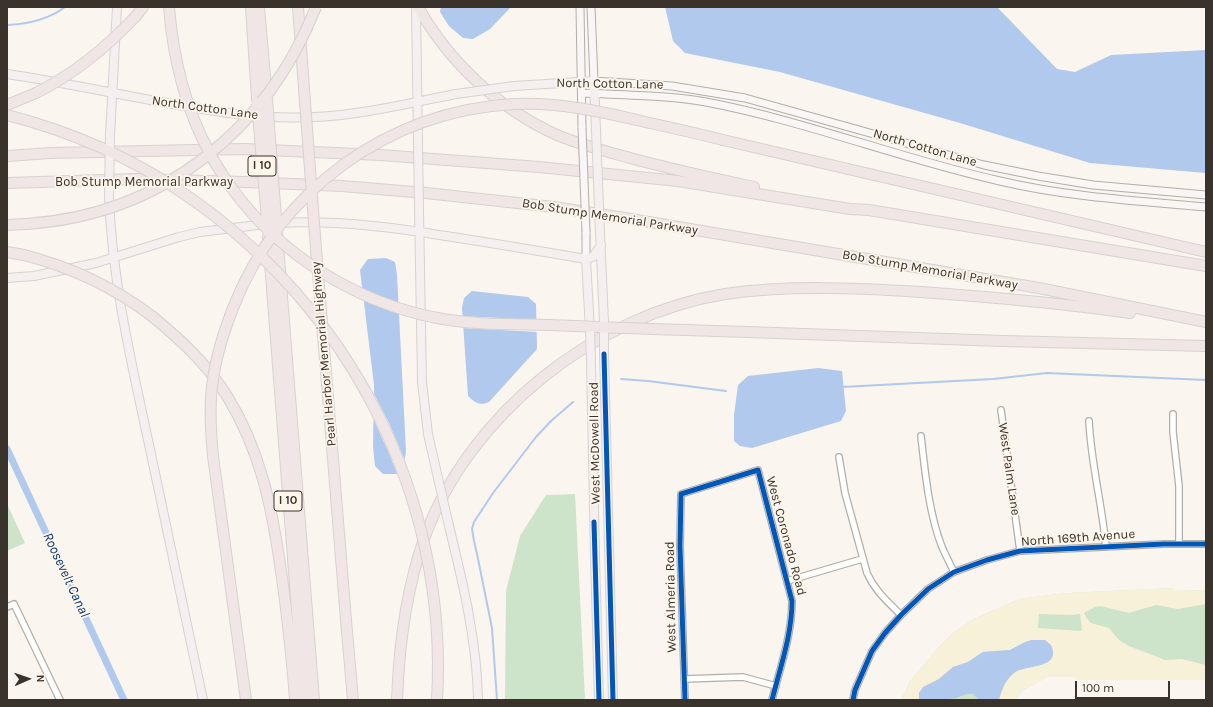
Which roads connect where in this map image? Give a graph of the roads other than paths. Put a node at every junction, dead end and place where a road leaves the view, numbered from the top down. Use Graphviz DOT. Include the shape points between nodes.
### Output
graph roads {
  1 [pos="117,7"];
  2 [pos="143,7"];
  3 [pos="169,7"];
  4 [pos="251,7"];
  5 [pos="259,7"];
  6 [pos="298,7"];
  7 [pos="316,7"];
  8 [pos="417,7"];
  9 [pos="580,7"];
  10 [pos="591,7"];
  11 [pos="7,74"];
  12 [pos="582,81"];
  13 [pos="594,81"];
  14 [pos="112,93"];
  15 [pos="582,93"];
  16 [pos="595,93"];
  17 [pos="262,99"];
  18 [pos="418,102"];
  19 [pos="7,105"];
  20 [pos="7,115"];
  21 [pos="7,156"];
  22 [pos="7,183"];
  23 [pos="1206,195"];
  24 [pos="1206,207"];
  25 [pos="869,210"];
  26 [pos="7,225"];
  27 [pos="419,232"];
  28 [pos="272,233"];
  29 [pos="601,245"];
  30 [pos="7,252"];
  31 [pos="1206,252"];
  32 [pos="114,257"];
  33 [pos="586,259"];
  34 [pos="1206,266"];
  35 [pos="7,278"];
  36 [pos="1206,323"];
  37 [pos="1206,346"];
  38 [pos="1001,410"];
  39 [pos="1173,414"];
  40 [pos="1089,421"];
  41 [pos="921,436"];
  42 [pos="839,457"];
  43 [pos="758,470"];
  44 [pos="1179,544"];
  45 [pos="1206,544"];
  46 [pos="1106,547"];
  47 [pos="1020,551"];
  48 [pos="862,559"];
  49 [pos="954,572"];
  50 [pos="787,581"];
  51 [pos="7,608"];
  52 [pos="901,615"];
  53 [pos="684,679"];
  54 [pos="776,686"];
  55 [pos="60,700"];
  56 [pos="202,700"];
  57 [pos="246,700"];
  58 [pos="295,700"];
  59 [pos="304,700"];
  60 [pos="314,700"];
  61 [pos="353,700"];
  62 [pos="397,700"];
  63 [pos="437,700"];
  64 [pos="478,700"];
  65 [pos="599,700"];
  66 [pos="613,700"];
  67 [pos="685,700"];
  68 [pos="772,700"];
  69 [pos="853,700"];
  1 -- 14 [label="main road"];
  2 -- 19 [label="highway, bridge" via="111,41 70,74 36,93"];
  3 -- 37 [label="highway, bridge" via="173,44 183,90 199,132 217,167 250,211 280,241 338,282 390,306 427,316 498,324"];
  4 -- 17 [label="highway, I 10"];
  5 -- 17 [label="highway"];
  6 -- 61 [label="highway, Pearl Harbor Memorial Highway, bridge"];
  7 -- 26 [label="highway, bridge" via="295,53 265,99 230,137 201,160 138,198 73,218"];
  8 -- 18 [label="main road"];
  8 -- 25 [label="highway" via="442,44 483,87 517,112 556,134 589,147 687,173"];
  9 -- 12 [label="main road, West McDowell Road"];
  10 -- 13 [label="main road, West McDowell Road"];
  11 -- 14 [label="main road, North Cotton Lane"];
  12 -- 13 [label="main road, North Cotton Lane"];
  12 -- 15 [label="main road, West McDowell Road"];
  12 -- 18 [label="main road, North Cotton Lane, bridge" via="514,86"];
  13 -- 16 [label="main road, West McDowell Road"];
  13 -- 23 [label="main road, North Cotton Lane" via="672,86 745,98 984,165 1038,176 1093,185"];
  14 -- 18 [label="main road, North Cotton Lane" via="214,112 271,117 342,115"];
  14 -- 32 [label="main road, bridge" via="109,196"];
  15 -- 16 [label="main road, North Cotton Lane"];
  15 -- 33 [label="main road, West McDowell Road, bridge"];
  16 -- 24 [label="main road, North Cotton Lane" via="681,99 733,108 1028,187 1080,196"];
  16 -- 29 [label="main road, West McDowell Road, bridge"];
  17 -- 28 [label="highway, I 10, bridge"];
  18 -- 27 [label="main road, bridge"];
  20 -- 63 [label="highway, bridge" via="70,135 108,151 183,193 253,248 289,284 324,326 352,367 378,413 412,497 426,551 434,602 438,653"];
  21 -- 25 [label="highway" via="65,152 244,149 381,155 678,181"];
  22 -- 36 [label="highway, Bob Stump Memorial Parkway" via="136,179 342,186 539,206 625,218 1039,288"];
  25 -- 34 [label="highway"];
  27 -- 32 [label="main road" via="343,222 259,224 200,232"];
  27 -- 33 [label="main road"];
  27 -- 64 [label="main road, bridge" via="422,382 428,434 469,613"];
  28 -- 59 [label="highway, I 10"];
  28 -- 60 [label="highway"];
  29 -- 33 [label="main road" via="593,257"];
  29 -- 66 [label="main road, West McDowell Road, bridge"];
  30 -- 58 [label="highway, bridge" via="59,265 97,281 127,298 184,343 216,381 233,407 253,446 273,521 289,631"];
  31 -- 57 [label="highway, bridge" via="723,140 562,106 523,104 471,110 440,117 396,134 364,150 323,180 285,219 254,264 237,297 221,343 211,396 212,440"];
  32 -- 35 [label="main road" via="50,273"];
  32 -- 56 [label="main road" via="132,364"];
  33 -- 65 [label="main road, West McDowell Road, bridge"];
  36 -- 62 [label="highway" via="1009,299 890,290 807,289 761,290 723,295 677,306 622,326 572,355 523,394 482,439 452,484 426,534 409,590 400,649"];
  38 -- 47 [label="street, West Palm Lane"];
  39 -- 44 [label="street" via="1179,486"];
  40 -- 46 [label="street" via="1090,444"];
  41 -- 49 [label="street" via="933,517"];
  42 -- 48 [label="street" via="845,493"];
  43 -- 50 [label="street, West Coronado Road"];
  43 -- 53 [label="street, West Almeria Road" via="682,494 680,546"];
  44 -- 45 [label="street, North 169th Avenue"];
  44 -- 46 [label="street, North 169th Avenue"];
  46 -- 47 [label="street, North 169th Avenue"];
  47 -- 49 [label="street, North 169th Avenue"];
  48 -- 50 [label="street"];
  48 -- 52 [label="street" via="872,585"];
  49 -- 52 [label="street, North 169th Avenue" via="928,590"];
  50 -- 54 [label="street, West Coronado Road" via="792,602 792,617"];
  51 -- 55 [label="street" via="14,604"];
  52 -- 69 [label="street, North 169th Avenue" via="872,651"];
  53 -- 54 [label="street" via="743,677"];
  53 -- 67 [label="street, West Almeria Road"];
  54 -- 68 [label="street, West Coronado Road"];
}
